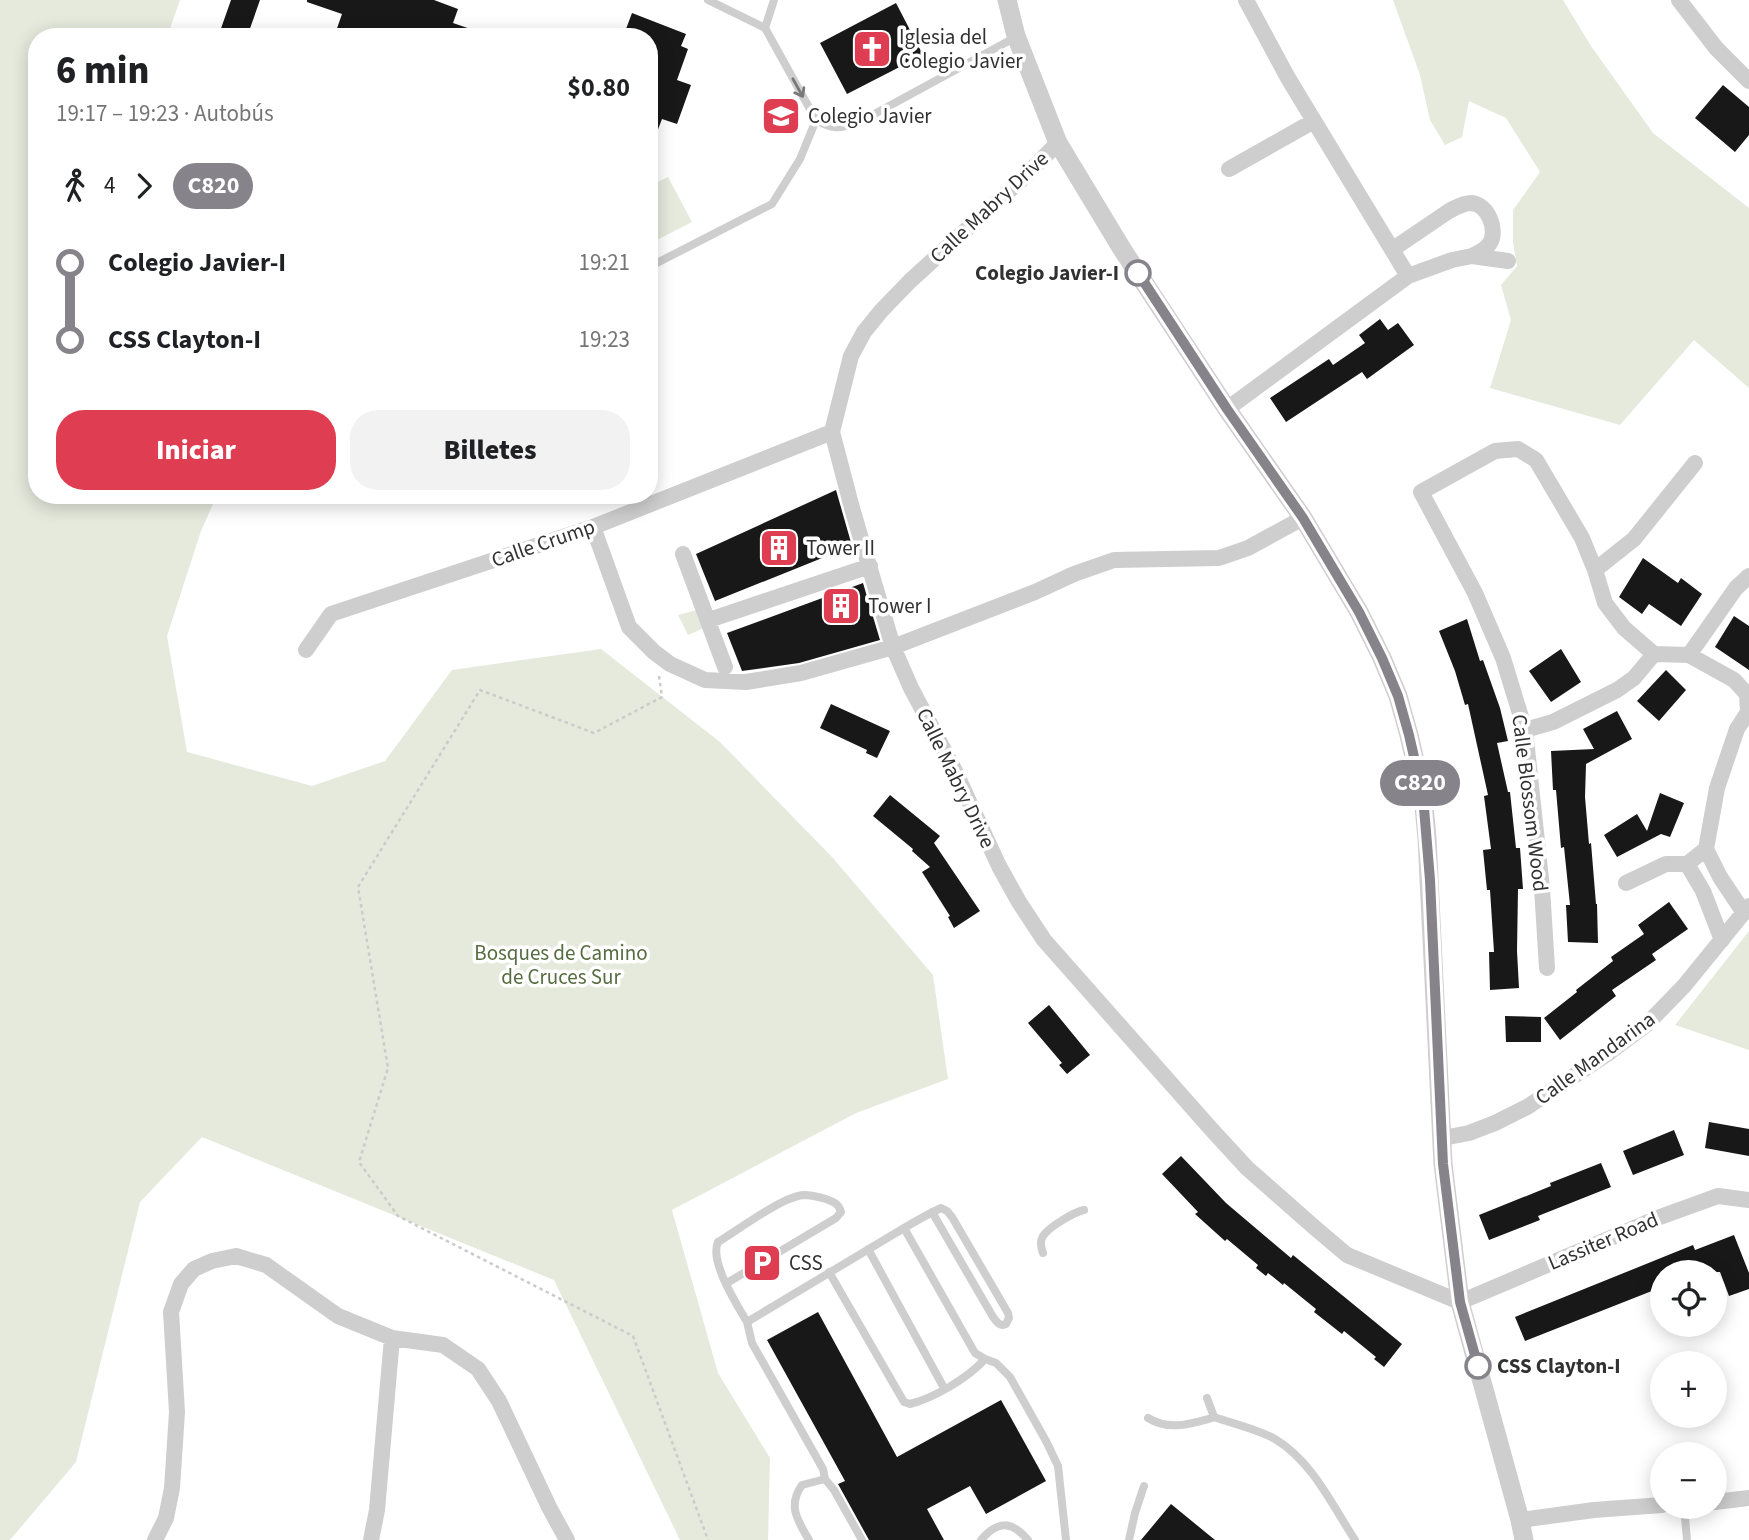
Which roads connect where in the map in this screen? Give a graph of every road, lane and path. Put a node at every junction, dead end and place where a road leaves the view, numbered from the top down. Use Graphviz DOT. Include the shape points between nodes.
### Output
graph roads {
  1 [pos="708,0"];
  2 [pos="774,0"];
  3 [pos="1007,0"];
  4 [pos="1246,0"];
  5 [pos="1679,0"];
  6 [pos="765,29"];
  7 [pos="1016,36"];
  8 [pos="1749,81"];
  9 [pos="816,120"];
  10 [pos="1314,121"];
  11 [pos="1058,143"];
  12 [pos="1229,169"];
  13 [pos="1393,249"];
  14 [pos="1472,256"];
  15 [pos="1508,261"];
  16 [pos="658,262"];
  17 [pos="1408,276"];
  18 [pos="1227,409"];
  19 [pos="832,432"];
  20 [pos="1695,463"];
  21 [pos="658,501"];
  22 [pos="651,504"];
  23 [pos="1303,518"];
  24 [pos="593,527"];
  25 [pos="683,554"];
  26 [pos="870,566"];
  27 [pos="1595,570"];
  28 [pos="1749,576"];
  29 [pos="709,620"];
  30 [pos="893,647"];
  31 [pos="306,650"];
  32 [pos="654,652"];
  33 [pos="1654,654"];
  34 [pos="1689,655"];
  35 [pos="725,667"];
  36 [pos="1525,730"];
  37 [pos="1706,849"];
  38 [pos="1687,864"];
  39 [pos="1626,883"];
  40 [pos="1746,910"];
  41 [pos="1722,940"];
  42 [pos="1548,968"];
  43 [pos="1443,1138"];
  44 [pos="1749,1200"];
  45 [pos="1084,1210"];
  46 [pos="932,1213"];
  47 [pos="904,1228"];
  48 [pos="868,1249"];
  49 [pos="1043,1253"];
  50 [pos="829,1272"];
  51 [pos="727,1283"];
  52 [pos="1460,1302"];
  53 [pos="747,1322"];
  54 [pos="392,1338"];
  55 [pos="985,1359"];
  56 [pos="944,1388"];
  57 [pos="1207,1398"];
  58 [pos="1214,1417"];
  59 [pos="1148,1418"];
  60 [pos="825,1479"];
  61 [pos="1144,1486"];
  62 [pos="1749,1498"];
  63 [pos="1727,1501"];
  64 [pos="1650,1506"];
  65 [pos="1685,1519"];
  66 [pos="1520,1520"];
  67 [pos="155,1540"];
  68 [pos="371,1540"];
  69 [pos="567,1540"];
  70 [pos="708,1540"];
  71 [pos="809,1540"];
  72 [pos="862,1540"];
  73 [pos="981,1540"];
  74 [pos="1028,1540"];
  75 [pos="1066,1540"];
  76 [pos="1129,1540"];
  77 [pos="1355,1540"];
  78 [pos="1524,1540"];
  79 [pos="1687,1540"];
  1 -- 6 [label="lane"];
  2 -- 6 [label="lane"];
  3 -- 7 [label="street"];
  4 -- 10 [label="street"];
  5 -- 8 [label="street"];
  6 -- 9 [label="lane, one-way"];
  7 -- 9 [label="lane" via="856,124 830,128"];
  7 -- 11 [label="street"];
  9 -- 16 [label="lane" via="800,159 772,204"];
  10 -- 12 [label="street"];
  10 -- 13 [label="street"];
  11 -- 18 [label="street"];
  11 -- 19 [label="street, Calle Mabry Drive" via="910,281 864,332 851,356"];
  13 -- 14 [label="street" via="1449,211 1471,203 1483,208 1493,225 1492,242"];
  13 -- 17 [label="street"];
  14 -- 15 [label="street"];
  14 -- 17 [label="street"];
  17 -- 18 [label="street"];
  18 -- 23 [label="street"];
  19 -- 21 [label="street, Calle Crump"];
  19 -- 26 [label="street, Calle Mabry Drive"];
  20 -- 27 [label="street" via="1634,539"];
  22 -- 24 [label="street, Calle Crump"];
  23 -- 30 [label="street" via="1219,558 1114,560"];
  23 -- 43 [label="street" via="1382,658 1398,696 1423,796"];
  24 -- 31 [label="street, Calle Crump" via="331,614"];
  24 -- 32 [label="street" via="629,627"];
  25 -- 29 [label="street"];
  26 -- 29 [label="street"];
  26 -- 30 [label="street, Calle Mabry Drive"];
  27 -- 33 [label="street" via="1605,603 1624,628"];
  27 -- 36 [label="street, Calle Blossom Wood" via="1582,538 1536,460 1518,449 1494,451 1421,492 1475,593 1503,658"];
  28 -- 34 [label="street"];
  29 -- 35 [label="street"];
  30 -- 32 [label="street" via="802,673 746,682 705,680"];
  30 -- 52 [label="street, Calle Mabry Drive" via="999,866 1044,940 1247,1168 1314,1227 1347,1255"];
  32 -- 70 [label="path" via="662,697 594,733 480,690 358,887 388,1068 359,1162 398,1216 633,1336"];
  33 -- 34 [label="street"];
  33 -- 36 [label="street" via="1618,690 1553,722"];
  34 -- 37 [label="street" via="1734,680 1747,694 1748,712 1737,729 1717,788"];
  36 -- 42 [label="street, Calle Blossom Wood"];
  37 -- 38 [label="street"];
  37 -- 40 [label="street" via="1720,877"];
  38 -- 39 [label="street" via="1666,864"];
  38 -- 41 [label="street"];
  40 -- 41 [label="street, Calle Mandarina"];
  41 -- 43 [label="street, Calle Mandarina" via="1647,1024 1607,1054 1495,1124"];
  43 -- 52 [label="street"];
  44 -- 52 [label="street, Lassiter Road" via="1718,1196 1706,1200"];
  45 -- 49 [label="lane" via="1043,1236"];
  46 -- 46 [label="lane" via="941,1208 953,1217 1008,1312 1006,1324 998,1324 993,1317"];
  46 -- 47 [label="lane"];
  47 -- 48 [label="lane"];
  47 -- 55 [label="lane" via="975,1353"];
  48 -- 50 [label="lane"];
  48 -- 56 [label="lane"];
  50 -- 53 [label="lane"];
  50 -- 56 [label="lane" via="904,1402 923,1401"];
  51 -- 51 [label="lane" via="717,1257 718,1242 802,1195 820,1197 840,1207 842,1212 836,1218"];
  51 -- 53 [label="lane"];
  52 -- 66 [label="street"];
  53 -- 60 [label="lane" via="752,1343"];
  54 -- 67 [label="street" via="338,1316 266,1265 236,1256 194,1269 181,1284 171,1312 177,1412 172,1489"];
  54 -- 68 [label="street"];
  54 -- 69 [label="street" via="443,1345 478,1369 499,1401"];
  55 -- 56 [label="lane"];
  55 -- 75 [label="lane" via="1010,1377 1058,1466"];
  57 -- 58 [label="lane"];
  58 -- 59 [label="lane" via="1174,1426"];
  58 -- 77 [label="lane" via="1274,1438 1290,1450 1311,1473"];
  60 -- 71 [label="lane" via="802,1485 796,1493 795,1514"];
  60 -- 72 [label="lane"];
  61 -- 76 [label="lane"];
  62 -- 63 [label="street"];
  64 -- 66 [label="street"];
  65 -- 79 [label="lane"];
  66 -- 78 [label="street"];
  73 -- 74 [label="lane" via="1001,1524"];
}
